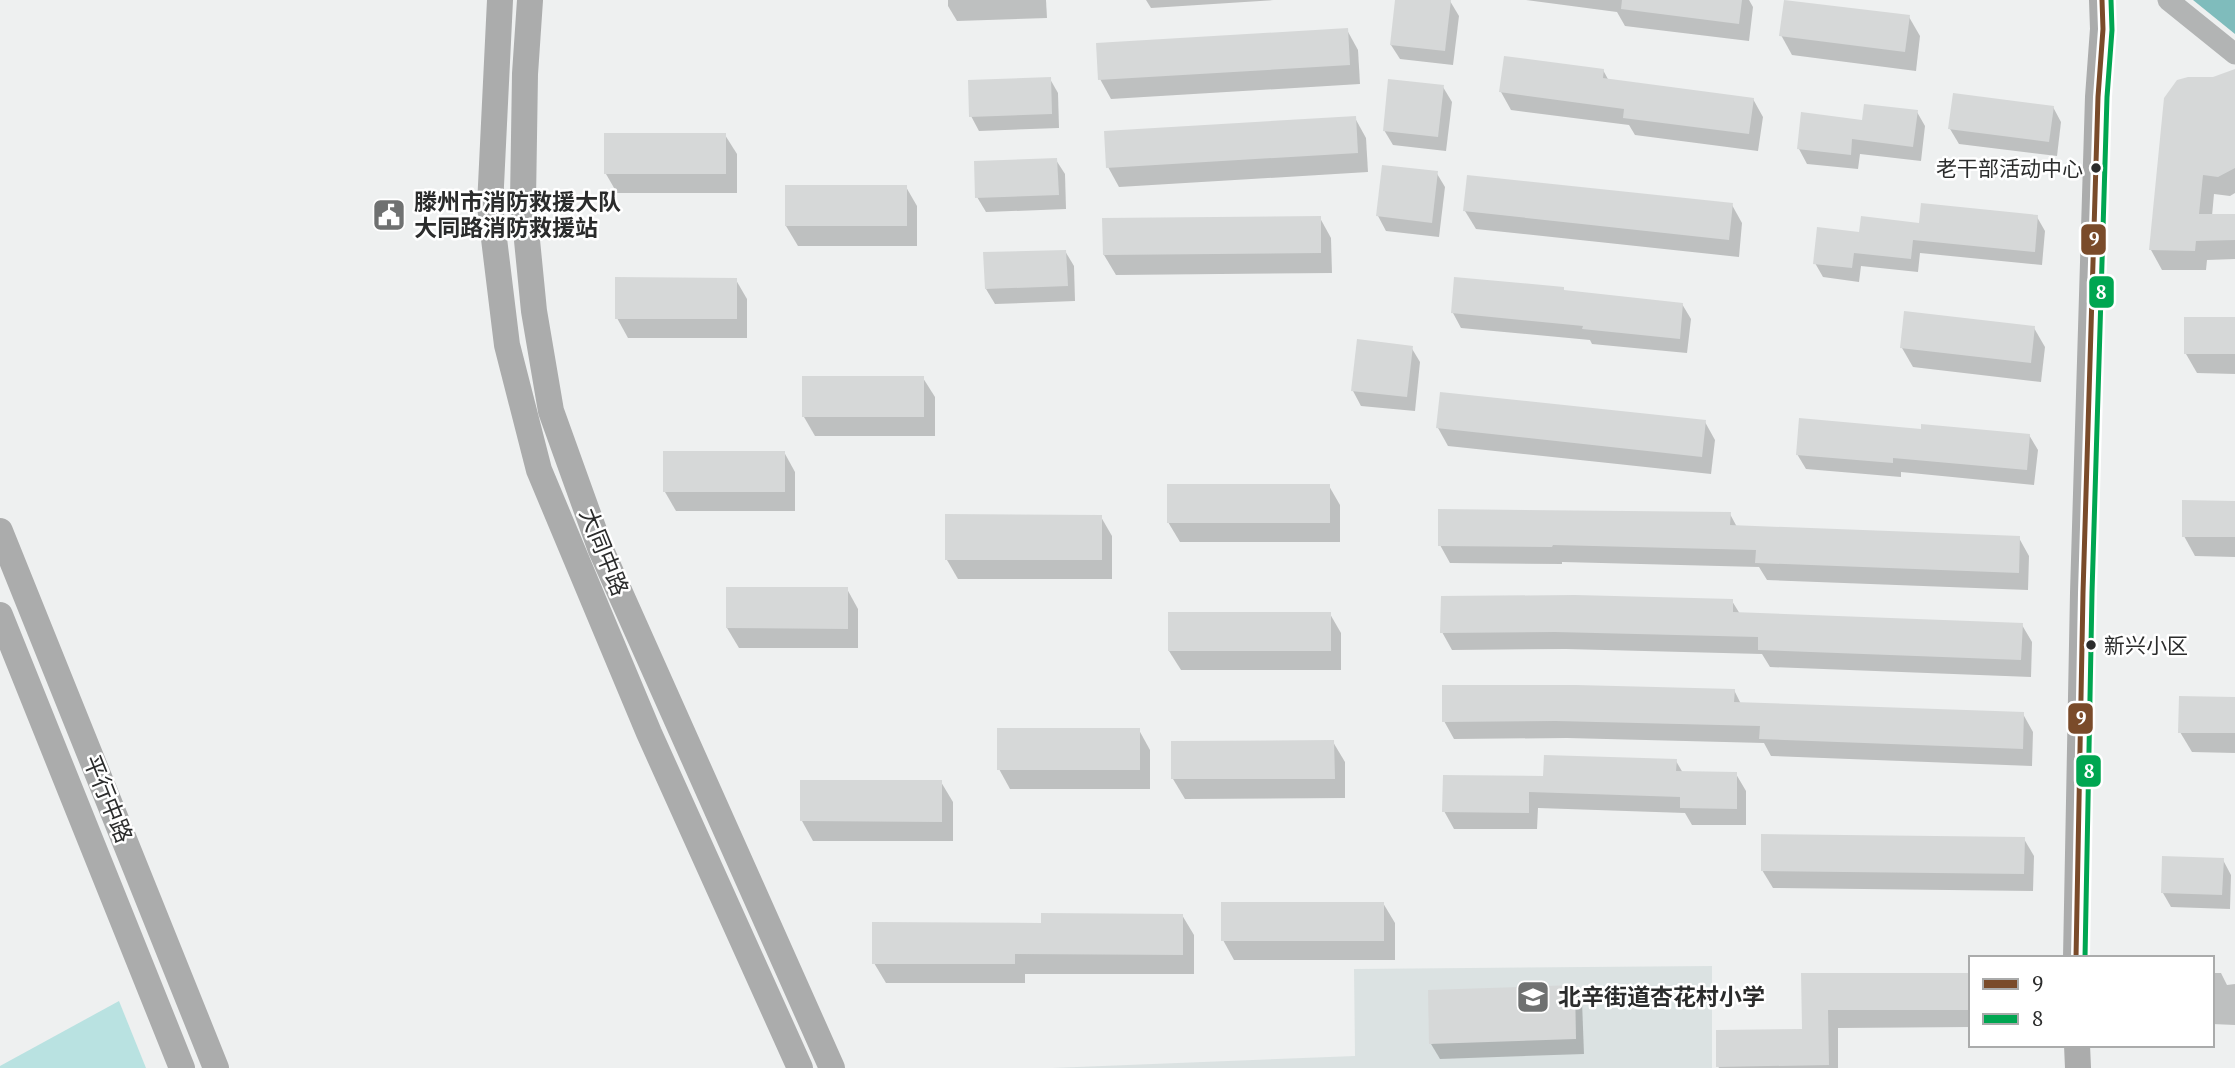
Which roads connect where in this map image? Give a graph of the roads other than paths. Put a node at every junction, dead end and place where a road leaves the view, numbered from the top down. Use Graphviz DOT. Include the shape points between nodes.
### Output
graph roads {
  1 [pos="500,0"];
  2 [pos="530,0"];
  3 [pos="2102,0"];
  4 [pos="2113,0"];
  5 [pos="2168,0"];
  6 [pos="2103,29"];
  7 [pos="2235,54"];
  8 [pos="0,531"];
  9 [pos="0,615"];
  10 [pos="2076,956"];
  11 [pos="2077,1047"];
  12 [pos="182,1068"];
  13 [pos="216,1068"];
  14 [pos="800,1068"];
  15 [pos="832,1068"];
  16 [pos="2078,1068"];
  1 -- 14 [label="main road, 大同中路" via="489,206 506,345 539,470 649,733"];
  2 -- 15 [label="main road, 大同中路" via="523,200 534,311 551,411 601,550"];
  3 -- 6 [label="main road"];
  4 -- 6 [label="main road"];
  5 -- 7 [label="street"];
  6 -- 10 [label="main road" via="2083,582"];
  8 -- 13 [label="main road, 平行中路"];
  9 -- 12 [label="main road, 平行中路"];
  11 -- 16 [label="main road"];
}
